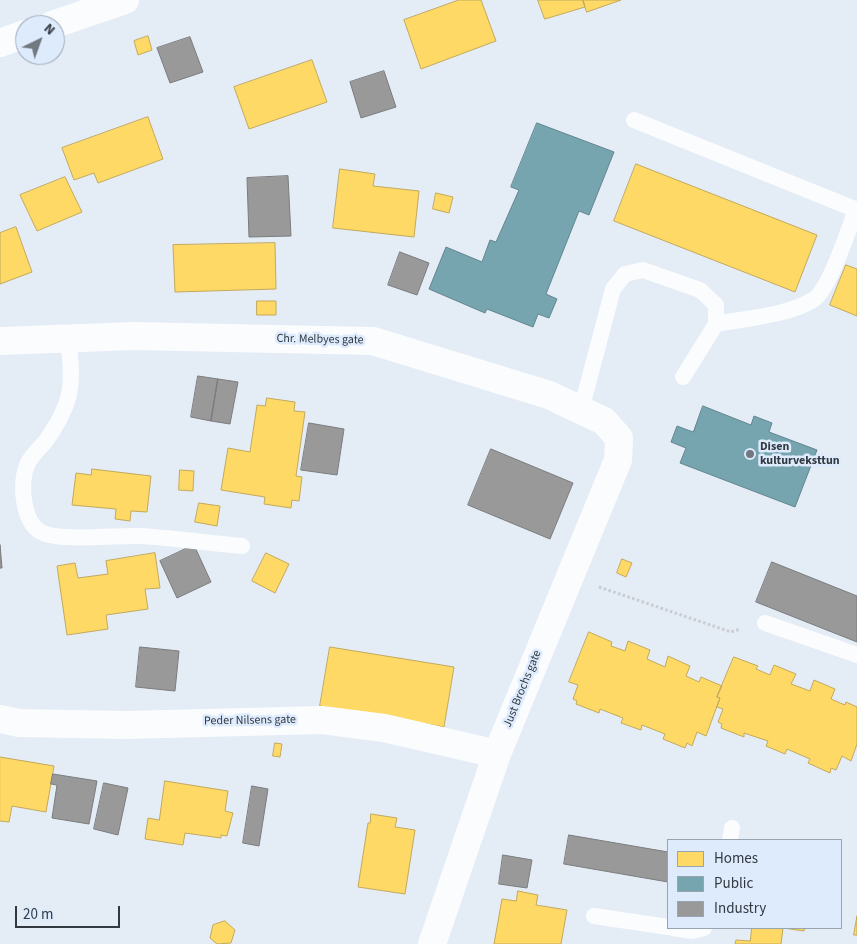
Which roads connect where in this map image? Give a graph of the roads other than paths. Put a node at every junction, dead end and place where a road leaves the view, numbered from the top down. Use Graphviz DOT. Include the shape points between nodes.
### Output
graph roads {
  1 [pos="124,0"];
  2 [pos="65,20"];
  3 [pos="15,38"];
  4 [pos="0,43"];
  5 [pos="634,120"];
  6 [pos="856,210"];
  7 [pos="716,324"];
  8 [pos="68,338"];
  9 [pos="0,341"];
  10 [pos="683,378"];
  11 [pos="580,410"];
  12 [pos="620,438"];
  13 [pos="242,546"];
  14 [pos="765,622"];
  15 [pos="857,656"];
  16 [pos="0,720"];
  17 [pos="497,754"];
  18 [pos="594,916"];
  19 [pos="667,927"];
  20 [pos="679,929"];
  21 [pos="700,929"];
  22 [pos="432,944"];
  1 -- 2 [label="street"];
  3 -- 4 [label="street"];
  5 -- 6 [label="lane"];
  6 -- 7 [label="lane" via="831,275 815,299 789,310"];
  7 -- 10 [label="lane"];
  7 -- 11 [label="lane" via="716,306 700,290 643,270 625,274 613,289"];
  8 -- 9 [label="street, Chr. Melbyes gate"];
  8 -- 11 [label="street, Chr. Melbyes gate" via="373,340 548,395"];
  8 -- 13 [label="lane" via="71,387 66,408 29,460 23,474 24,500 32,524 40,532 62,536 139,536"];
  11 -- 12 [label="street, Chr. Melbyes gate" via="604,421"];
  12 -- 17 [label="street, Just Brochs gate" via="618,460"];
  14 -- 15 [label="lane"];
  16 -- 17 [label="street, Peder Nilsens gate" via="126,725 322,720 384,728"];
  17 -- 22 [label="street, Just Brochs gate"];
  18 -- 19 [label="lane"];
  20 -- 21 [label="lane"];
}
